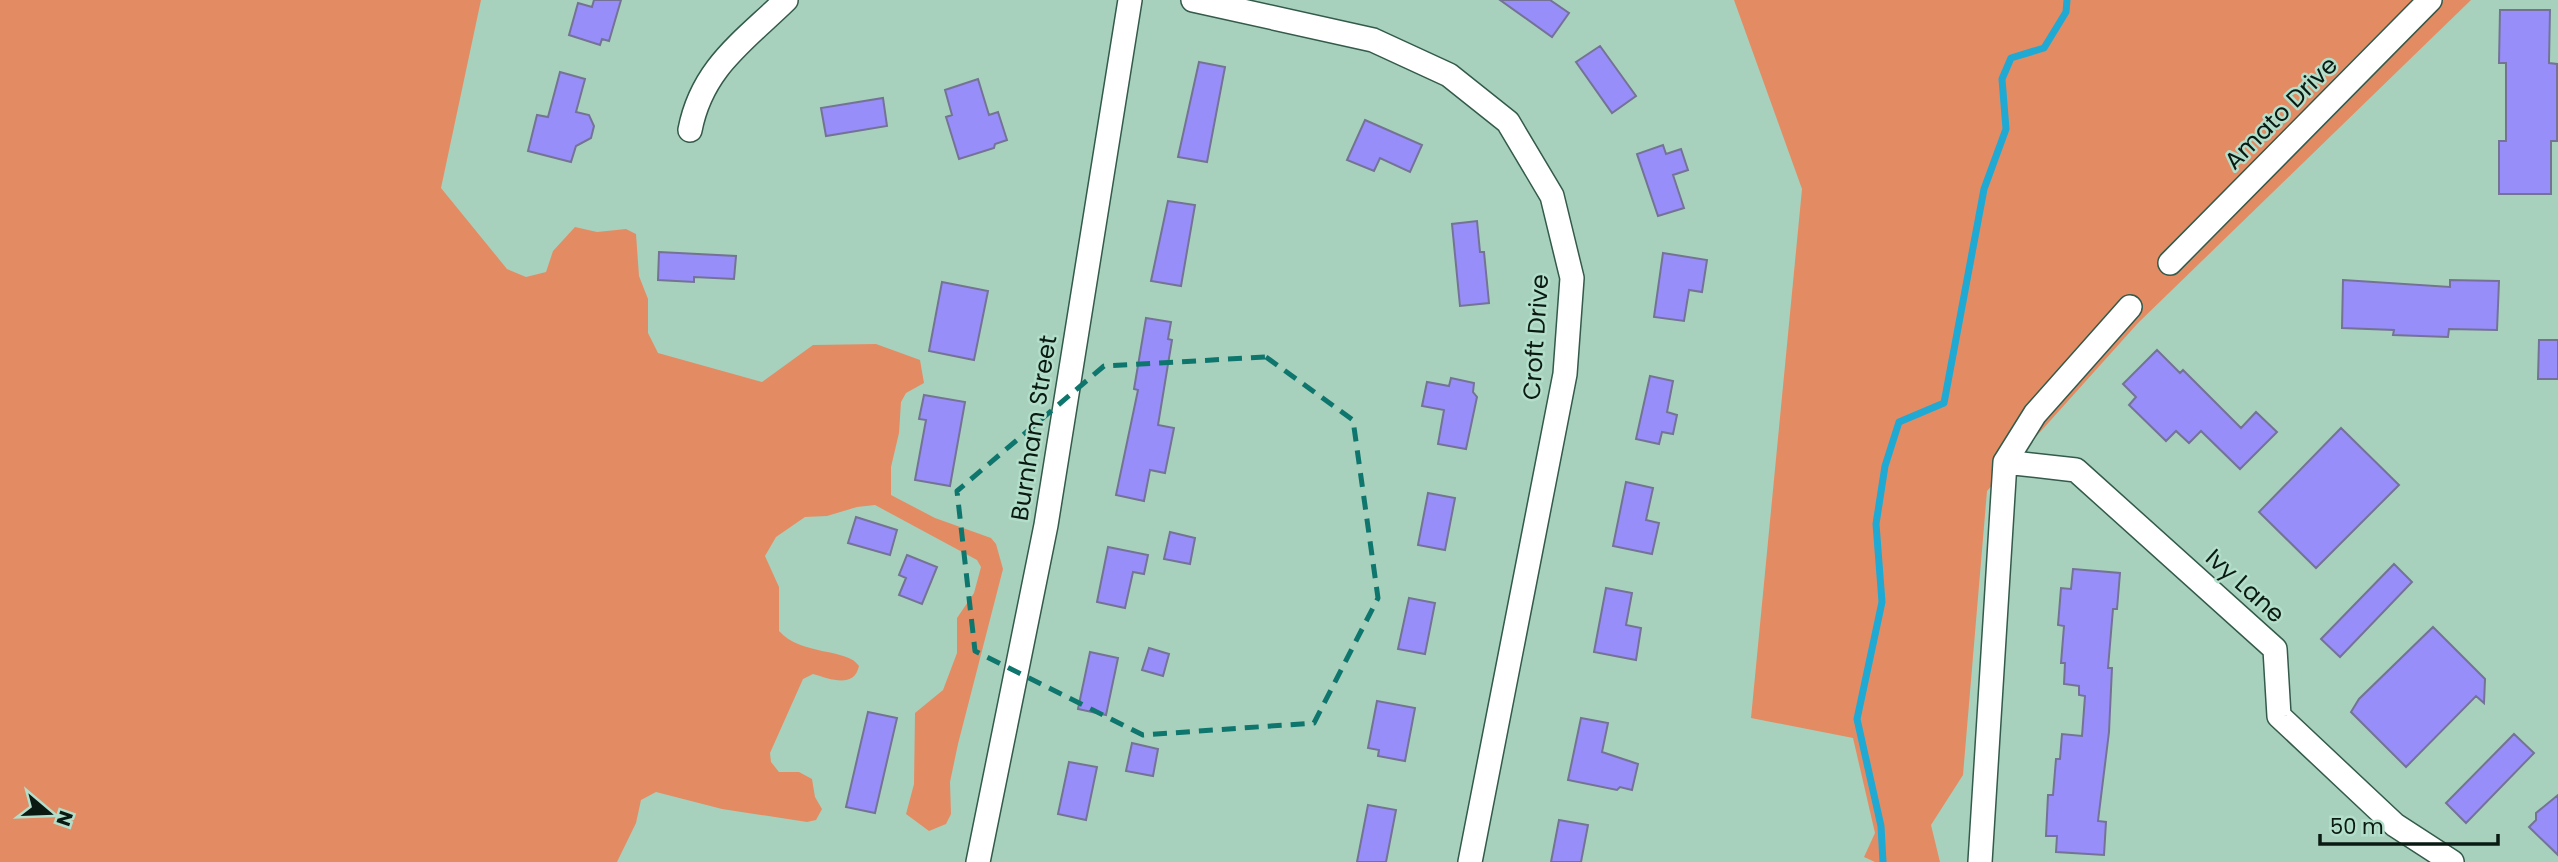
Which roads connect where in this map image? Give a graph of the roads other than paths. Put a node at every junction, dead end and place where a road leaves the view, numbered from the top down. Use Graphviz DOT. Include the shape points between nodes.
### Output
graph roads {
  1 [pos="786,0"];
  2 [pos="1130,0"];
  3 [pos="1193,0"];
  4 [pos="2430,0"];
  5 [pos="690,130"];
  6 [pos="2170,263"];
  7 [pos="2130,307"];
  8 [pos="2006,462"];
  9 [pos="978,862"];
  10 [pos="1470,862"];
  11 [pos="1980,862"];
  12 [pos="2452,862"];
  1 -- 5 [label="street" via="714,70 695,101"];
  2 -- 9 [label="street, Burnham Street" via="1046,525"];
  3 -- 10 [label="street, Croft Drive" via="1373,40 1449,75 1508,122 1552,196 1572,278 1564,373"];
  4 -- 6 [label="street, Amato Drive"];
  7 -- 8 [label="street" via="2035,414"];
  8 -- 11 [label="street"];
  8 -- 12 [label="street, Ivy Lane" via="2076,470 2275,649 2279,716 2395,825"];
}
